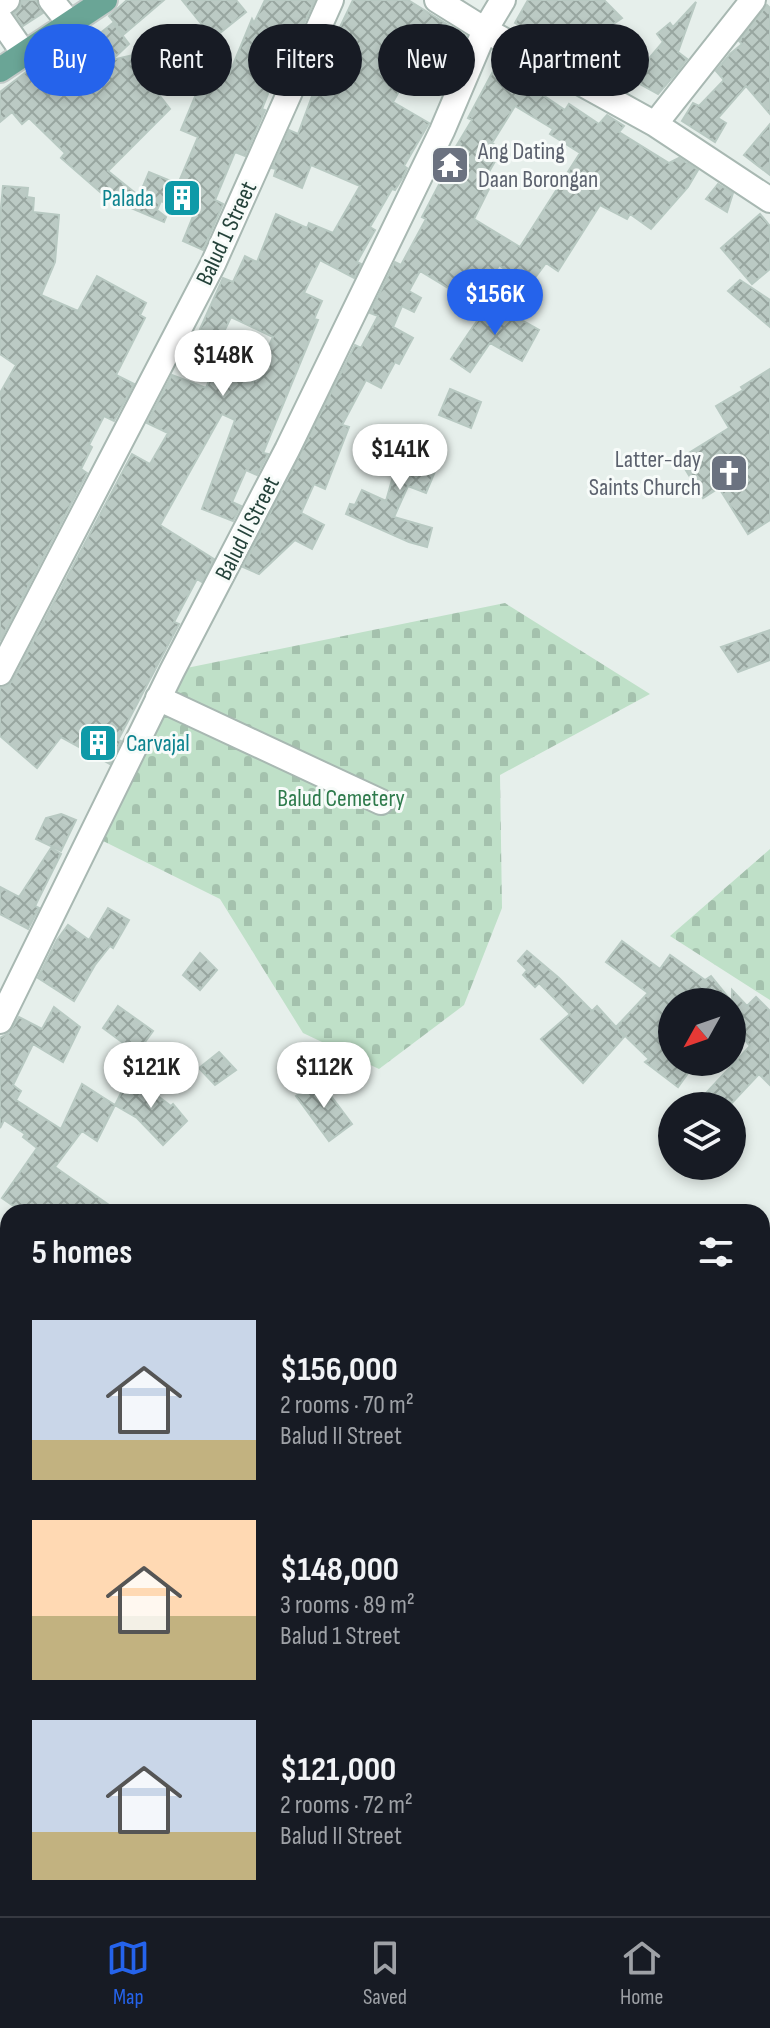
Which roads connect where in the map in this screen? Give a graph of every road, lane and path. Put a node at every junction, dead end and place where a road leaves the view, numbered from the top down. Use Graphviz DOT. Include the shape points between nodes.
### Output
graph roads {
  1 [pos="7,0"];
  2 [pos="51,0"];
  3 [pos="105,0"];
  4 [pos="331,0"];
  5 [pos="437,0"];
  6 [pos="503,0"];
  7 [pos="753,0"];
  8 [pos="0,5"];
  9 [pos="0,19"];
  10 [pos="70,24"];
  11 [pos="72,24"];
  12 [pos="485,30"];
  13 [pos="24,54"];
  14 [pos="24,56"];
  15 [pos="0,70"];
  16 [pos="655,124"];
  17 [pos="770,200"];
  18 [pos="0,673"];
  19 [pos="158,698"];
  20 [pos="381,802"];
  21 [pos="0,1021"];
  1 -- 8 [label="street"];
  2 -- 10 [label="street"];
  3 -- 11 [label="main road"];
  4 -- 18 [label="street, Balud 1 Street" via="213,264"];
  5 -- 12 [label="street"];
  6 -- 12 [label="street, Balud II Street"];
  7 -- 16 [label="street"];
  9 -- 13 [label="street"];
  12 -- 16 [label="street"];
  12 -- 19 [label="street, Balud II Street" via="442,131 287,450"];
  14 -- 15 [label="main road"];
  16 -- 17 [label="street"];
  19 -- 20 [label="street"];
  19 -- 21 [label="street, Balud II Street"];
}
